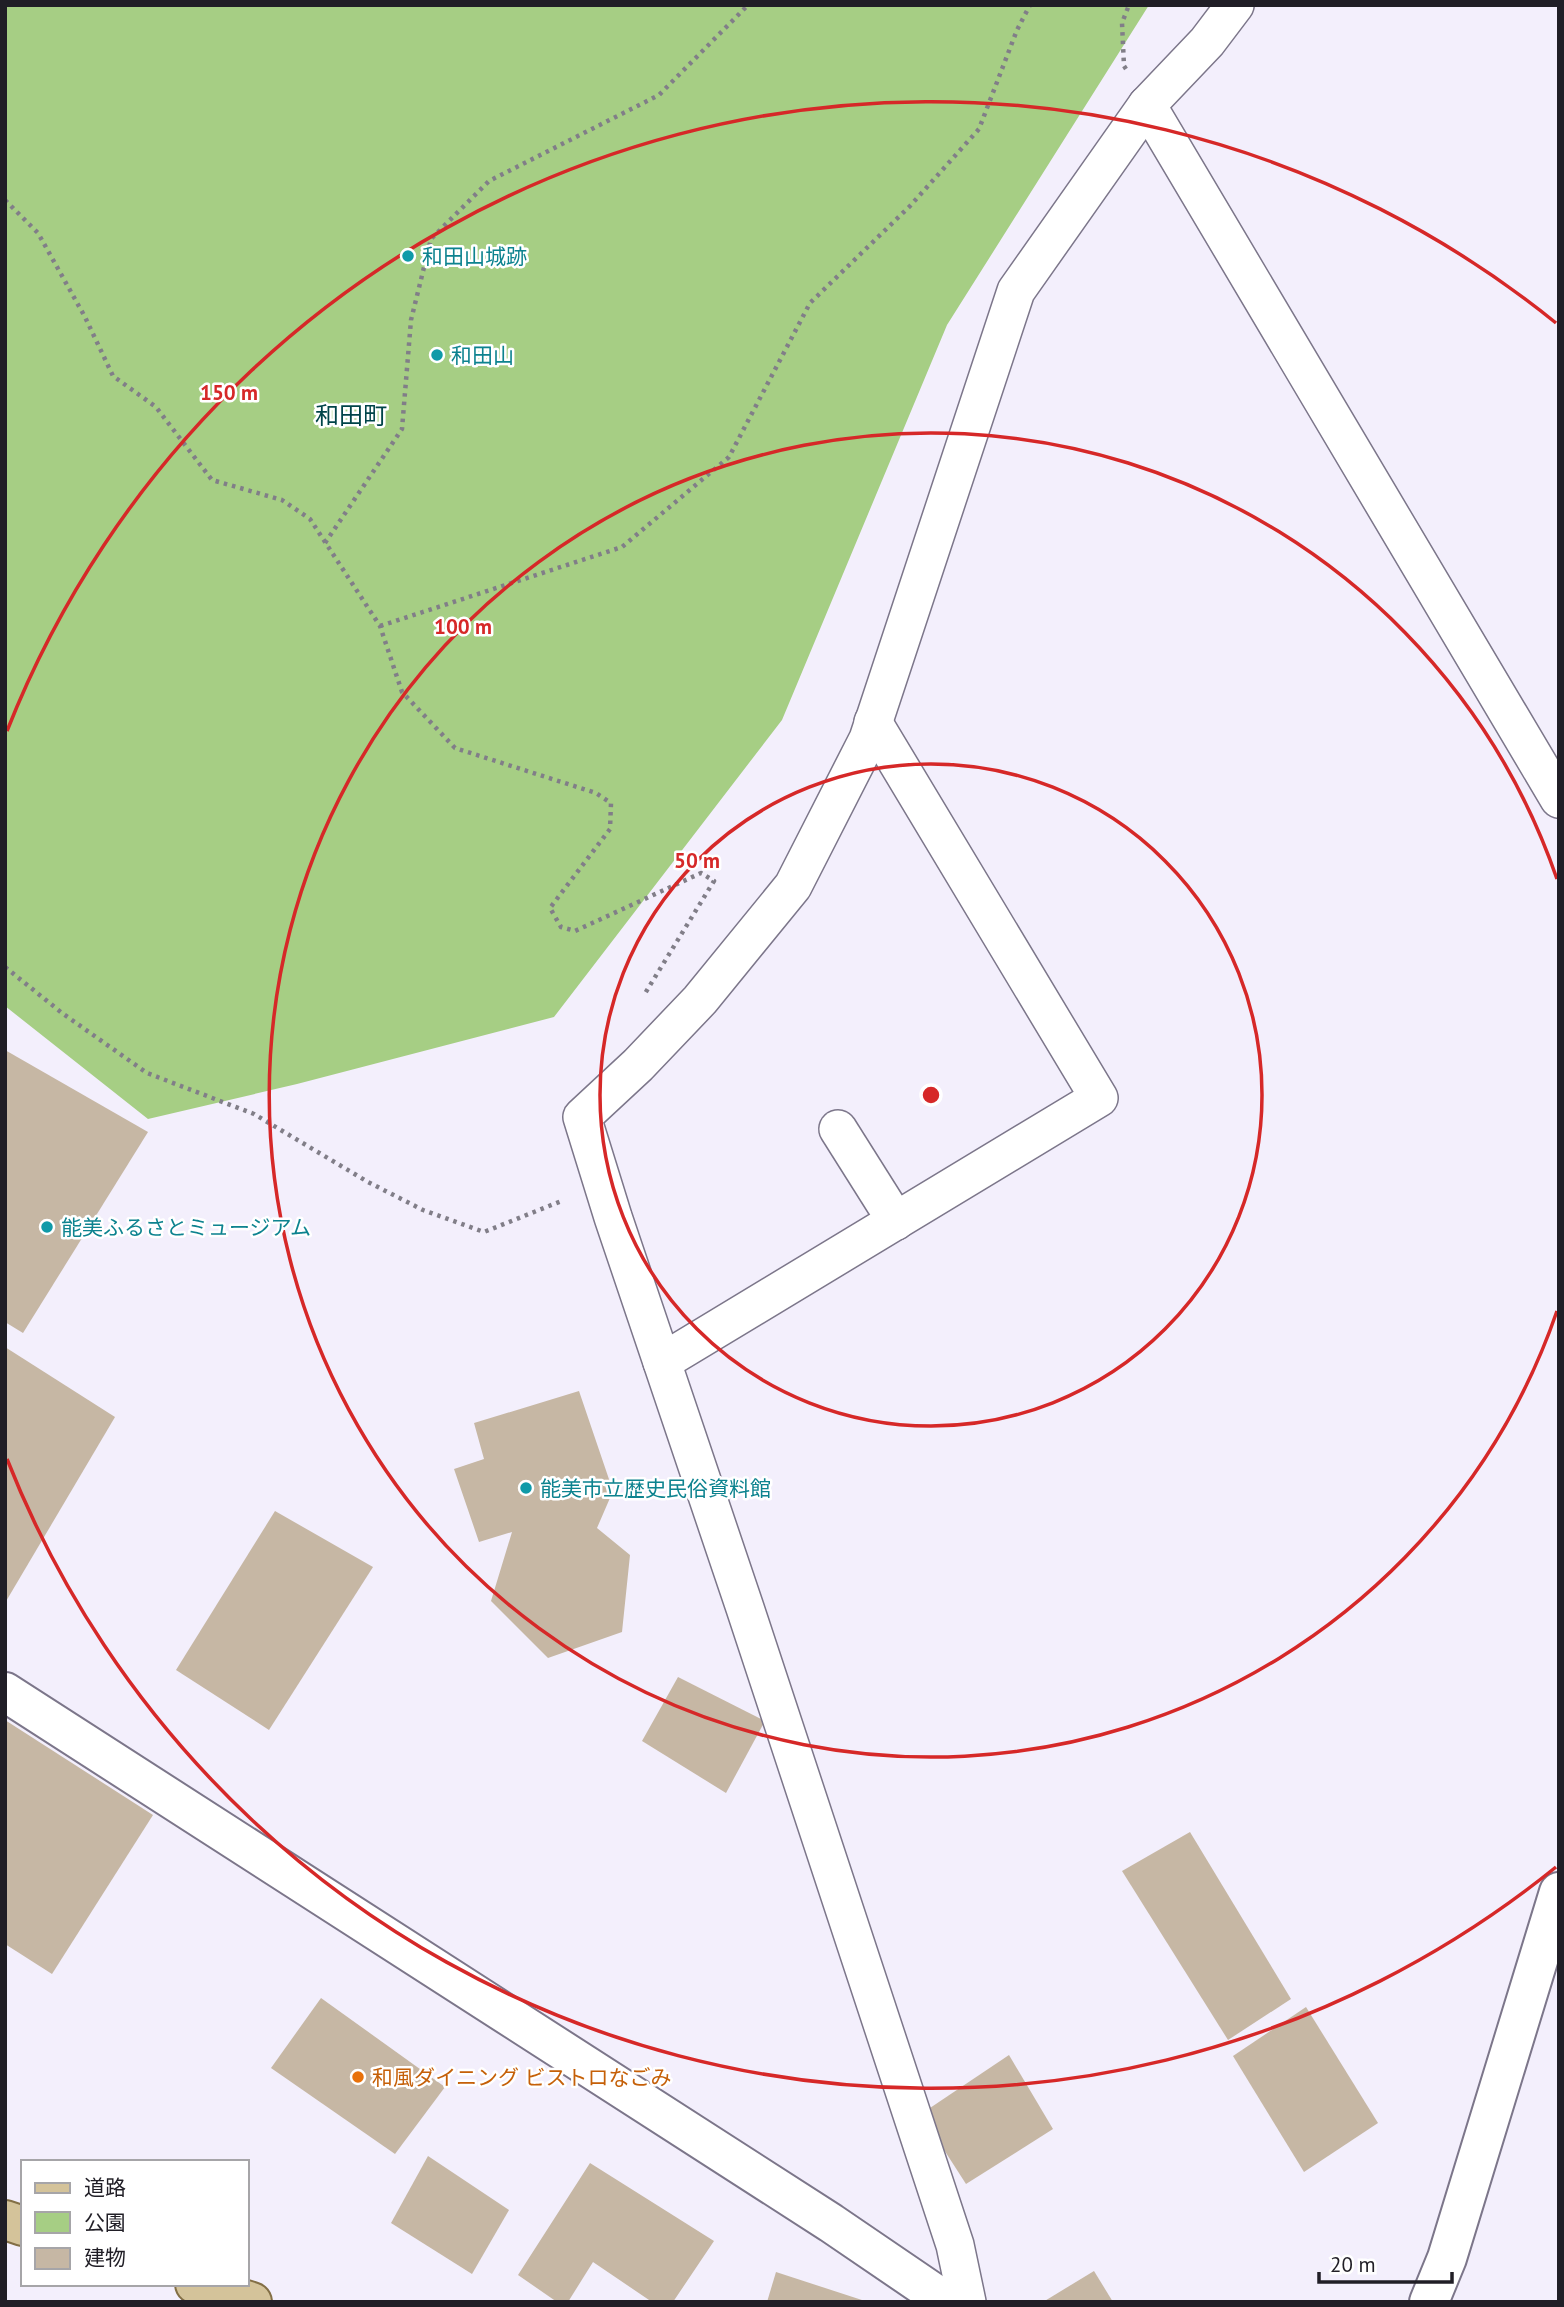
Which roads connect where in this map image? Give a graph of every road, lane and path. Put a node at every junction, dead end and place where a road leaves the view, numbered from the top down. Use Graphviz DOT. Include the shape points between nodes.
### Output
graph roads {
  1 [pos="748,5"];
  2 [pos="1030,5"];
  3 [pos="1129,5"];
  4 [pos="1235,5"];
  5 [pos="1147,105"];
  6 [pos="5,200"];
  7 [pos="325,543"];
  8 [pos="380,626"];
  9 [pos="873,722"];
  10 [pos="1559,799"];
  11 [pos="5,967"];
  12 [pos="638,1006"];
  13 [pos="838,1129"];
  14 [pos="604,1184"];
  15 [pos="896,1222"];
  16 [pos="662,1362"];
  17 [pos="5,1692"];
  18 [pos="1559,1892"];
  19 [pos="200,2286"];
  20 [pos="252,2302"];
  21 [pos="947,2302"];
  22 [pos="967,2302"];
  23 [pos="1429,2302"];
  1 -- 7 [label="path" via="659,95 489,181 431,239 411,320 402,429"];
  2 -- 8 [label="path" via="979,129 910,206 810,303 729,457 622,547"];
  3 -- 5 [label="path" via="1122,23 1124,66"];
  4 -- 5 [label="street"];
  5 -- 9 [label="street" via="1016,291"];
  5 -- 10 [label="street"];
  6 -- 7 [label="path" via="38,233 113,376 156,407 212,480 282,500 310,519"];
  7 -- 8 [label="path"];
  8 -- 12 [label="path" via="402,692 455,748 596,793 611,803 610,830 550,908 561,927 575,931 701,873 714,881"];
  9 -- 14 [label="street" via="793,886 700,1000 582,1117"];
  9 -- 15 [label="street" via="1099,1098"];
  11 -- 14 [label="path" via="147,1073 254,1114 422,1210 484,1232"];
  13 -- 15 [label="street"];
  14 -- 16 [label="street"];
  15 -- 16 [label="street"];
  16 -- 22 [label="street" via="955,2245"];
  17 -- 21 [label="street"];
  18 -- 23 [label="street" via="1447,2258"];
  19 -- 20 [label="main road"];
}
